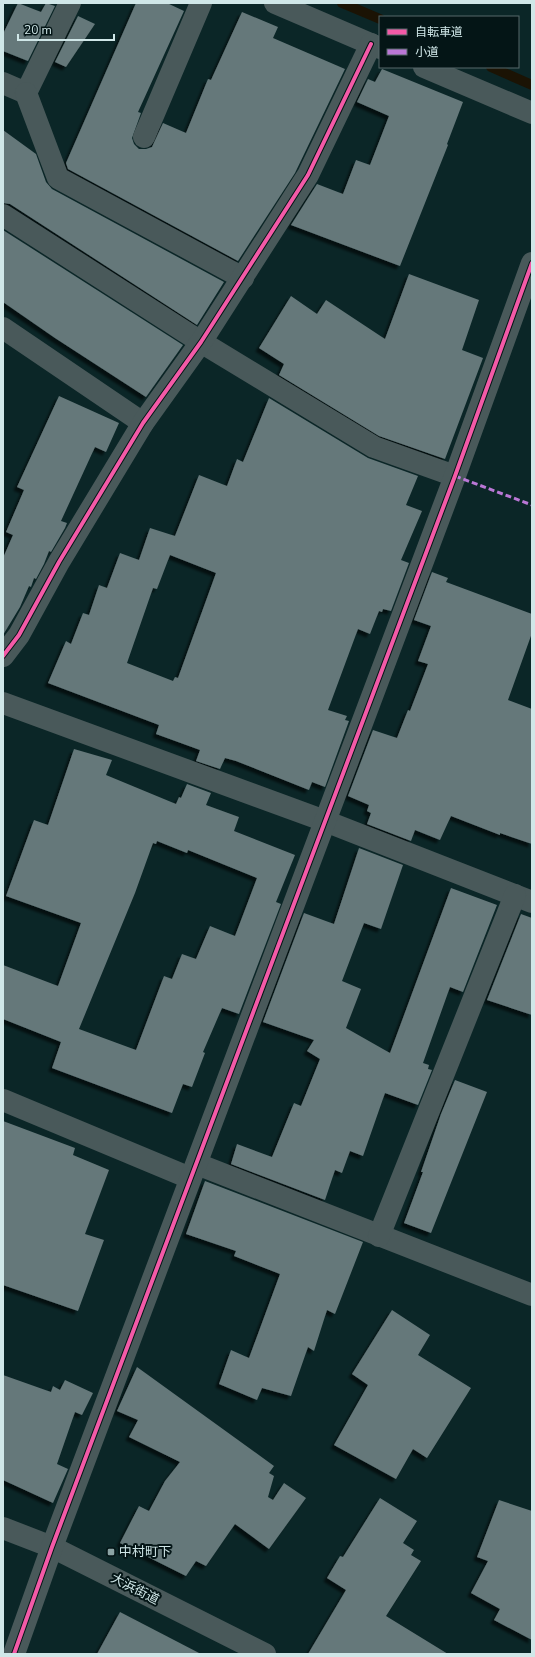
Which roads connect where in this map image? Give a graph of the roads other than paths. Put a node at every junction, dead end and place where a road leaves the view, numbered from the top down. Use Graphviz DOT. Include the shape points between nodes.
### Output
graph roads {
  1 [pos="70,3"];
  2 [pos="201,3"];
  3 [pos="275,3"];
  4 [pos="375,46"];
  5 [pos="426,68"];
  6 [pos="3,83"];
  7 [pos="26,93"];
  8 [pos="532,113"];
  9 [pos="144,137"];
  10 [pos="3,216"];
  11 [pos="532,263"];
  12 [pos="243,278"];
  13 [pos="3,328"];
  14 [pos="202,342"];
  15 [pos="143,423"];
  16 [pos="455,476"];
  17 [pos="3,656"];
  18 [pos="3,703"];
  19 [pos="325,821"];
  20 [pos="524,899"];
  21 [pos="3,1100"];
  22 [pos="194,1171"];
  23 [pos="379,1236"];
  24 [pos="532,1295"];
  25 [pos="3,1528"];
  26 [pos="52,1547"];
  27 [pos="14,1654"];
  28 [pos="265,1654"];
  1 -- 7 [label="street"];
  2 -- 9 [label="street"];
  3 -- 4 [label="street"];
  4 -- 12 [label="street" via="308,176"];
  5 -- 8 [label="street"];
  6 -- 7 [label="street"];
  7 -- 12 [label="street" via="58,178"];
  10 -- 14 [label="street"];
  11 -- 16 [label="street"];
  12 -- 14 [label="street"];
  13 -- 15 [label="street"];
  14 -- 15 [label="street"];
  14 -- 16 [label="street" via="374,447"];
  15 -- 17 [label="street" via="19,634"];
  16 -- 19 [label="street"];
  18 -- 19 [label="street"];
  19 -- 20 [label="street"];
  19 -- 22 [label="street"];
  20 -- 23 [label="street"];
  21 -- 22 [label="street"];
  22 -- 23 [label="street"];
  22 -- 26 [label="street"];
  23 -- 24 [label="street"];
  25 -- 26 [label="street, 大浜街道"];
  26 -- 27 [label="street"];
  26 -- 28 [label="street, 大浜街道"];
}
